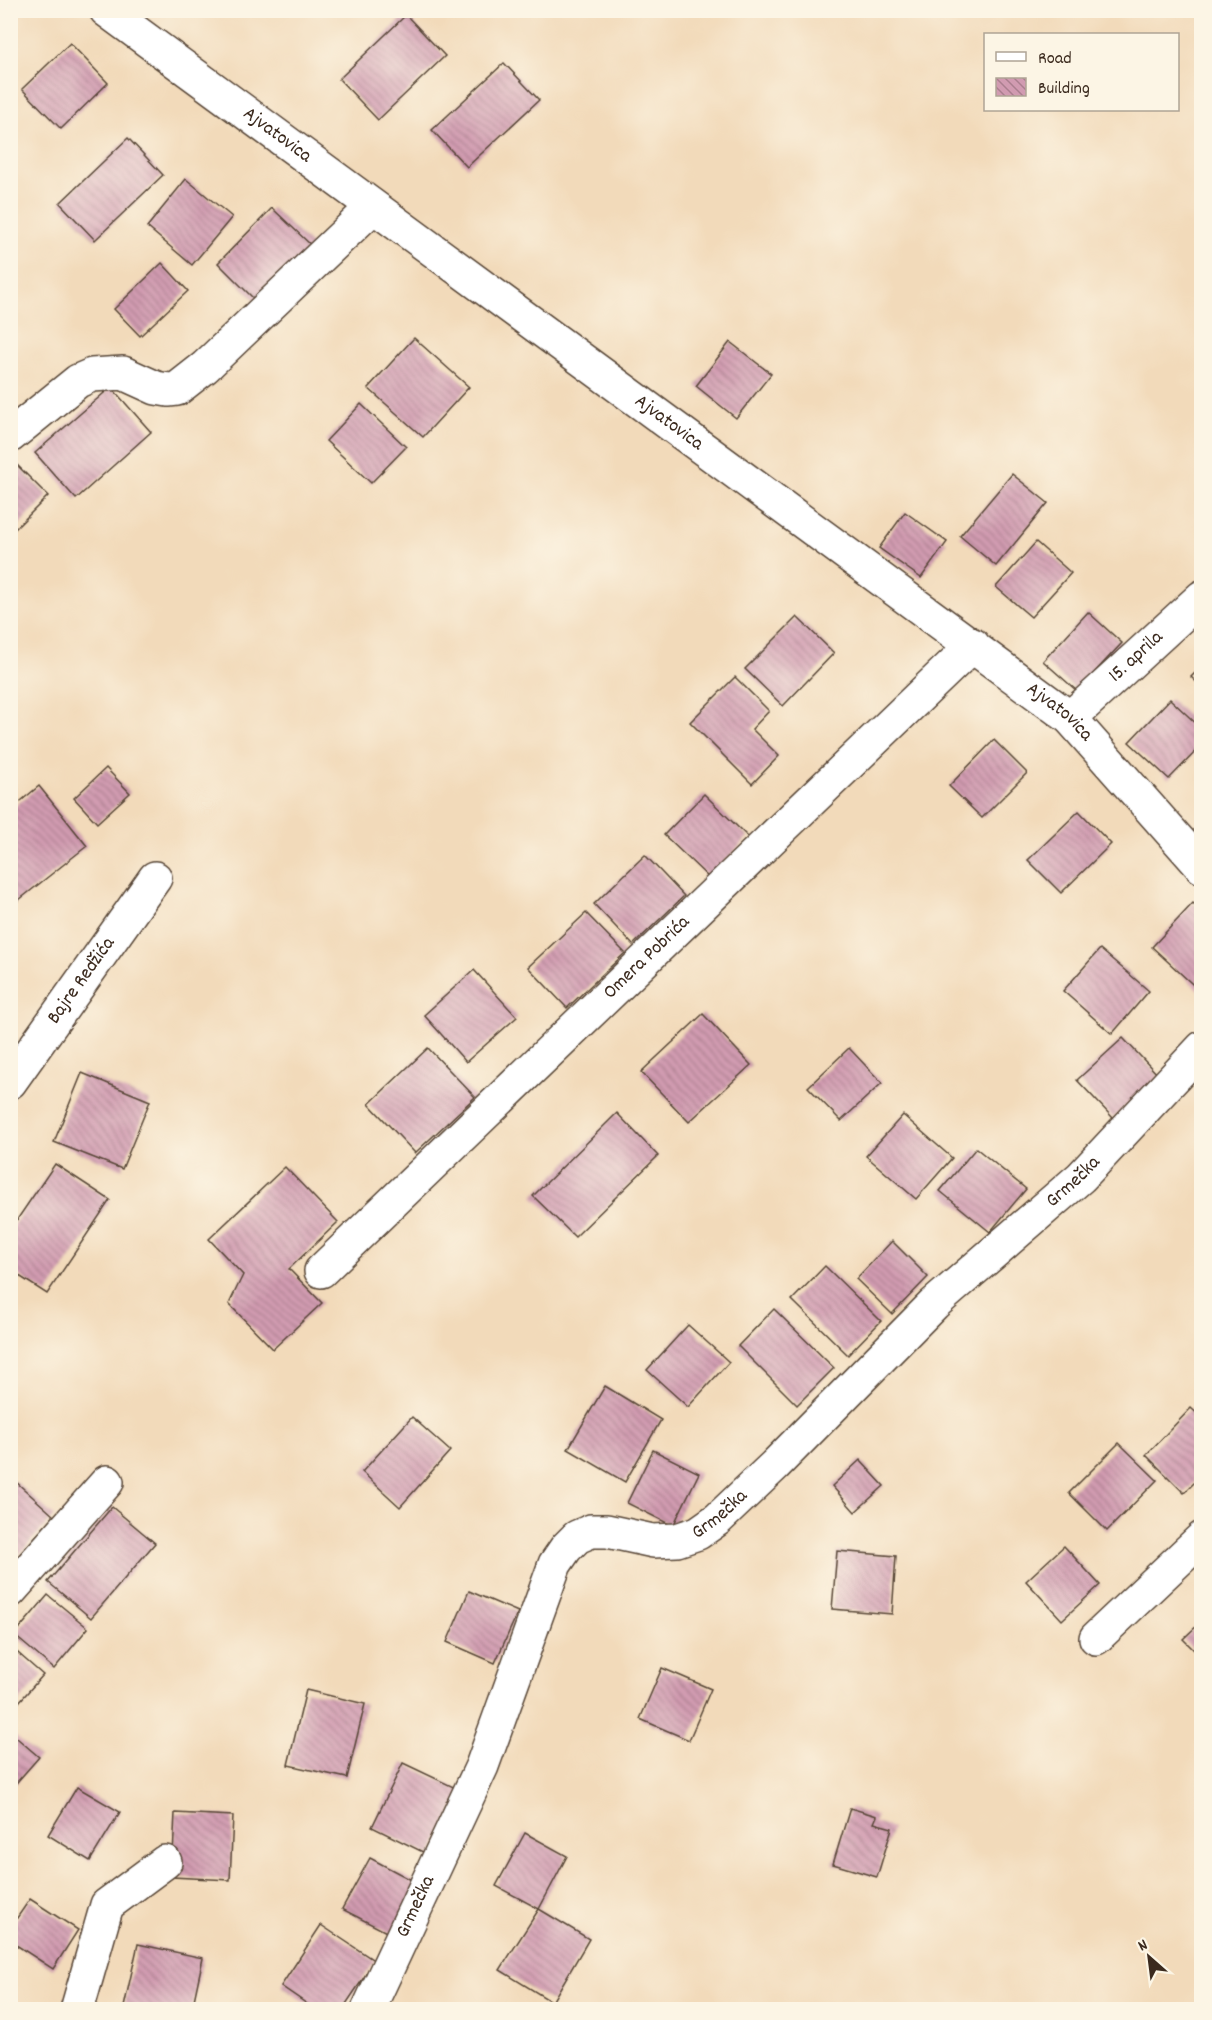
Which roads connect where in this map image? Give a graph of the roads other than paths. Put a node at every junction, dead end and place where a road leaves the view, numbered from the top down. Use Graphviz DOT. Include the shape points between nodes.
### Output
graph roads {
  1 [pos="106,10"];
  2 [pos="373,207"];
  3 [pos="10,436"];
  4 [pos="1202,597"];
  5 [pos="973,645"];
  6 [pos="1070,718"];
  7 [pos="1202,867"];
  8 [pos="155,878"];
  9 [pos="1202,1048"];
  10 [pos="10,1082"];
  11 [pos="321,1271"];
  12 [pos="107,1482"];
  13 [pos="1202,1538"];
  14 [pos="10,1591"];
  15 [pos="1096,1638"];
  16 [pos="165,1862"];
  17 [pos="77,2010"];
  18 [pos="368,2010"];
  1 -- 2 [label="street, Ajvatovica"];
  2 -- 3 [label="street" via="205,367 177,388 156,388 123,373 92,375 78,381"];
  2 -- 5 [label="street, Ajvatovica"];
  4 -- 6 [label="street, 15. aprila"];
  5 -- 6 [label="street, Ajvatovica"];
  5 -- 11 [label="street, Omera Pobrića"];
  6 -- 7 [label="street, Ajvatovica"];
  8 -- 10 [label="street, Bajre Redžića"];
  9 -- 18 [label="street, Grmečka" via="1082,1177 934,1304 718,1519 698,1533 677,1540 653,1541 591,1531 566,1548 555,1564 482,1766"];
  12 -- 14 [label="street"];
  13 -- 15 [label="street"];
  16 -- 17 [label="street" via="107,1905"];
}
